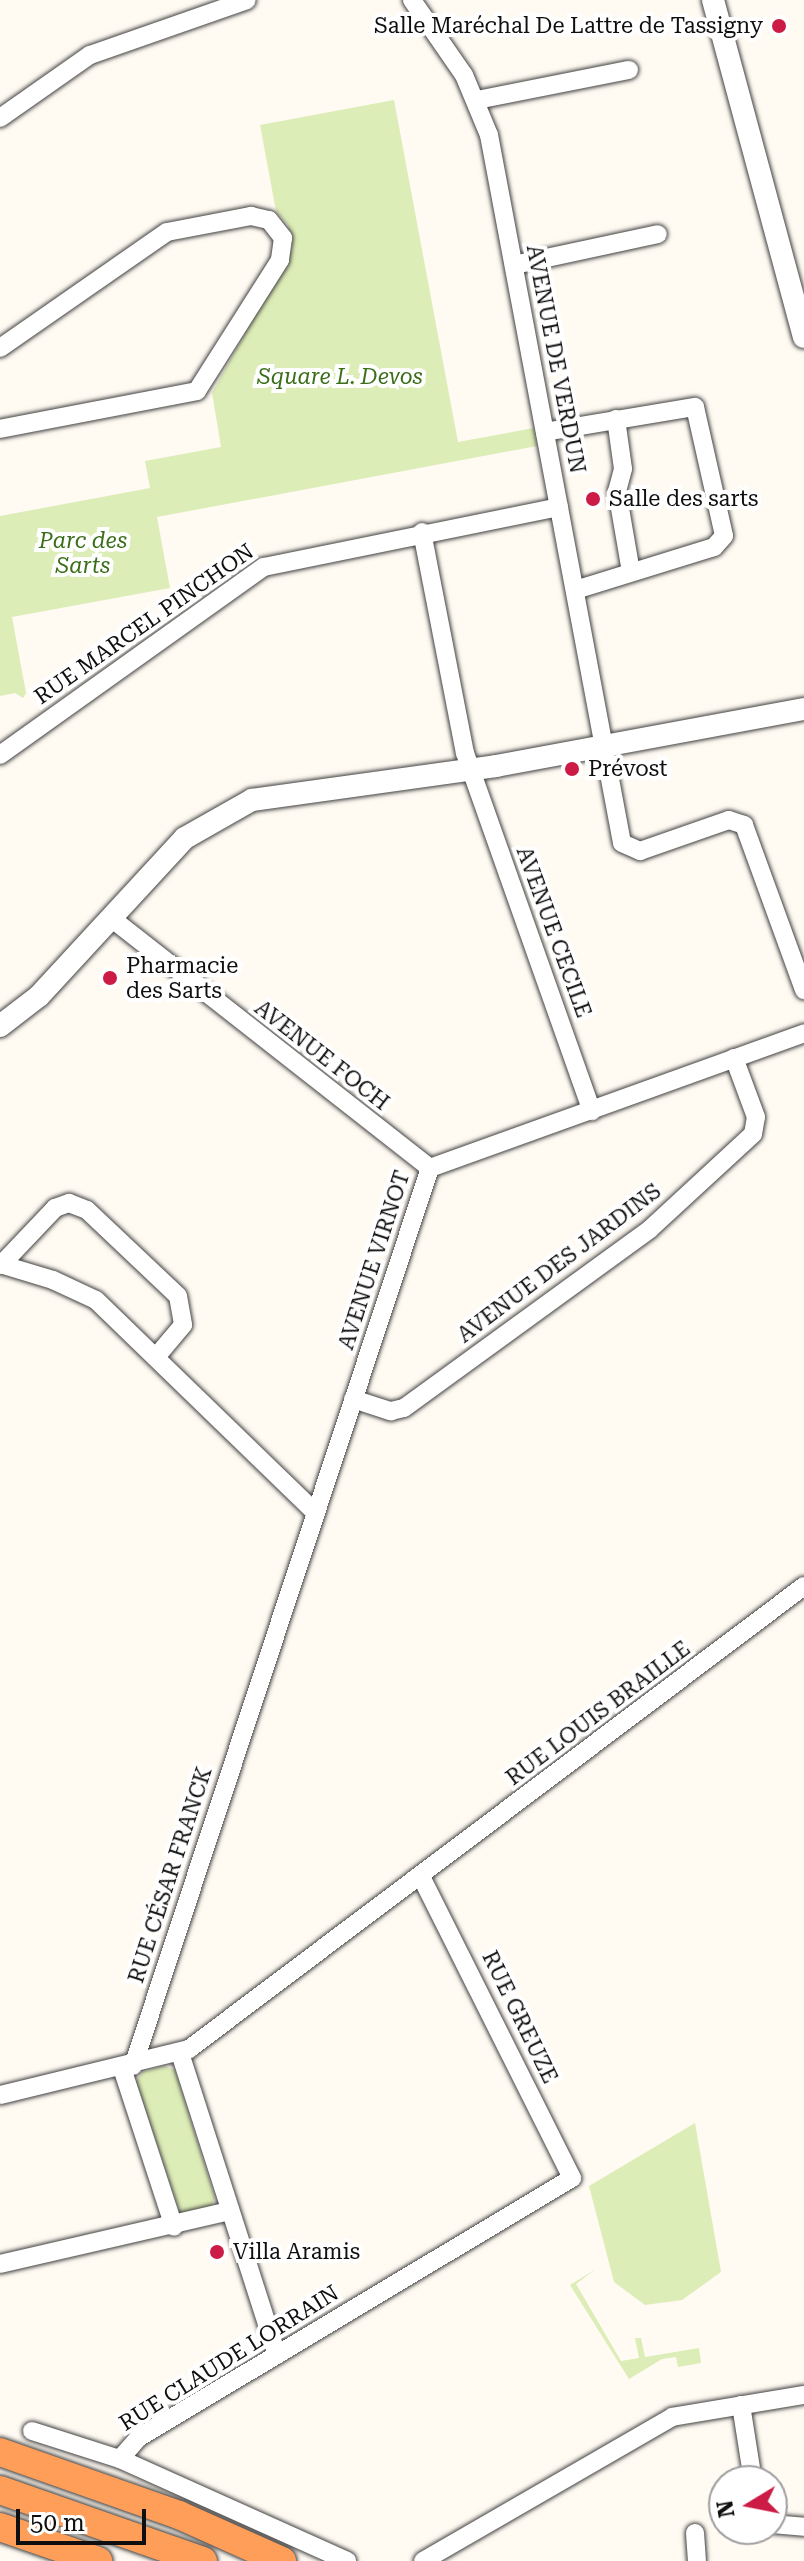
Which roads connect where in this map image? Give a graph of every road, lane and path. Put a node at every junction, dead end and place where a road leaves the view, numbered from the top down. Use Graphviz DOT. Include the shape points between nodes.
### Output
graph roads {
  1 [pos="247,0"];
  2 [pos="412,0"];
  3 [pos="713,0"];
  4 [pos="629,70"];
  5 [pos="477,100"];
  6 [pos="0,118"];
  7 [pos="658,234"];
  8 [pos="514,265"];
  9 [pos="804,337"];
  10 [pos="0,348"];
  11 [pos="616,419"];
  12 [pos="0,429"];
  13 [pos="545,432"];
  14 [pos="559,507"];
  15 [pos="422,532"];
  16 [pos="631,572"];
  17 [pos="575,590"];
  18 [pos="798,709"];
  19 [pos="604,746"];
  20 [pos="0,755"];
  21 [pos="470,770"];
  22 [pos="111,918"];
  23 [pos="804,990"];
  24 [pos="0,1026"];
  25 [pos="804,1033"];
  26 [pos="734,1058"];
  27 [pos="592,1111"];
  28 [pos="430,1168"];
  29 [pos="1,1264"];
  30 [pos="156,1357"];
  31 [pos="353,1399"];
  32 [pos="315,1512"];
  33 [pos="804,1586"];
  34 [pos="253,1699"];
  35 [pos="422,1879"];
  36 [pos="180,2053"];
  37 [pos="127,2067"];
  38 [pos="0,2095"];
  39 [pos="572,2178"];
  40 [pos="230,2211"];
  41 [pos="174,2227"];
  42 [pos="0,2264"];
  43 [pos="277,2355"];
  44 [pos="804,2395"];
  45 [pos="741,2405"];
  46 [pos="32,2431"];
  47 [pos="0,2452"];
  48 [pos="120,2459"];
  49 [pos="750,2465"];
  50 [pos="0,2490"];
  51 [pos="0,2527"];
  52 [pos="695,2533"];
  53 [pos="432,2559"];
  54 [pos="98,2561"];
  55 [pos="203,2561"];
  56 [pos="282,2561"];
  57 [pos="347,2561"];
  58 [pos="697,2561"];
  1 -- 6 [label="street" via="90,55"];
  2 -- 5 [label="street, AVENUE DE VERDUN"];
  3 -- 9 [label="street"];
  4 -- 5 [label="street"];
  5 -- 8 [label="street, AVENUE DE VERDUN" via="494,153"];
  7 -- 8 [label="street"];
  8 -- 13 [label="street, AVENUE DE VERDUN"];
  10 -- 12 [label="street" via="167,232 251,216 269,220 283,238 280,260 197,391"];
  11 -- 13 [label="street"];
  11 -- 16 [label="street" via="623,469 617,491"];
  11 -- 16 [label="street" via="689,406 699,411 724,536 714,547"];
  13 -- 14 [label="street, AVENUE DE VERDUN"];
  14 -- 15 [label="street, RUE MARCEL PINCHON"];
  14 -- 17 [label="street, AVENUE DE VERDUN"];
  15 -- 20 [label="street, RUE MARCEL PINCHON" via="256,571"];
  15 -- 21 [label="street, AVENUE CECILE"];
  16 -- 17 [label="street"];
  17 -- 19 [label="street, AVENUE DE VERDUN"];
  18 -- 19 [label="street"];
  19 -- 21 [label="street"];
  19 -- 23 [label="street, AVENUE DE VERDUN" via="627,848 646,849 729,820 744,825"];
  21 -- 22 [label="street" via="252,800 195,829"];
  21 -- 27 [label="street, AVENUE CECILE"];
  22 -- 24 [label="street" via="39,996"];
  22 -- 28 [label="street, AVENUE FOCH"];
  25 -- 26 [label="street, AVENUE VIRNOT"];
  26 -- 27 [label="street, AVENUE VIRNOT"];
  26 -- 31 [label="street, AVENUE DES JARDINS" via="756,1117 753,1134 650,1229 404,1408 391,1411"];
  27 -- 28 [label="street, AVENUE VIRNOT"];
  28 -- 31 [label="street, AVENUE VIRNOT"];
  29 -- 30 [label="street" via="83,1292"];
  29 -- 30 [label="street" via="55,1208 69,1203 87,1210 178,1296 183,1325"];
  30 -- 32 [label="street"];
  31 -- 32 [label="street, AVENUE VIRNOT"];
  32 -- 34 [label="street, AVENUE VIRNOT"];
  33 -- 35 [label="street, RUE LOUIS BRAILLE"];
  34 -- 37 [label="street, RUE CÉSAR FRANCK"];
  35 -- 36 [label="street, RUE LOUIS BRAILLE"];
  35 -- 39 [label="street, RUE GREUZE"];
  36 -- 37 [label="street"];
  36 -- 40 [label="street"];
  37 -- 38 [label="street"];
  37 -- 41 [label="street"];
  39 -- 43 [label="street, RUE CLAUDE LORRAIN"];
  40 -- 41 [label="street"];
  40 -- 43 [label="street"];
  41 -- 42 [label="street"];
  43 -- 48 [label="street, RUE CLAUDE LORRAIN" via="138,2438"];
  44 -- 45 [label="street"];
  45 -- 49 [label="street"];
  45 -- 53 [label="street" via="672,2417"];
  46 -- 48 [label="street"];
  47 -- 56 [label="highway" via="179,2515"];
  48 -- 57 [label="street"];
  50 -- 55 [label="highway"];
  51 -- 54 [label="highway"];
  52 -- 58 [label="street"];
}
